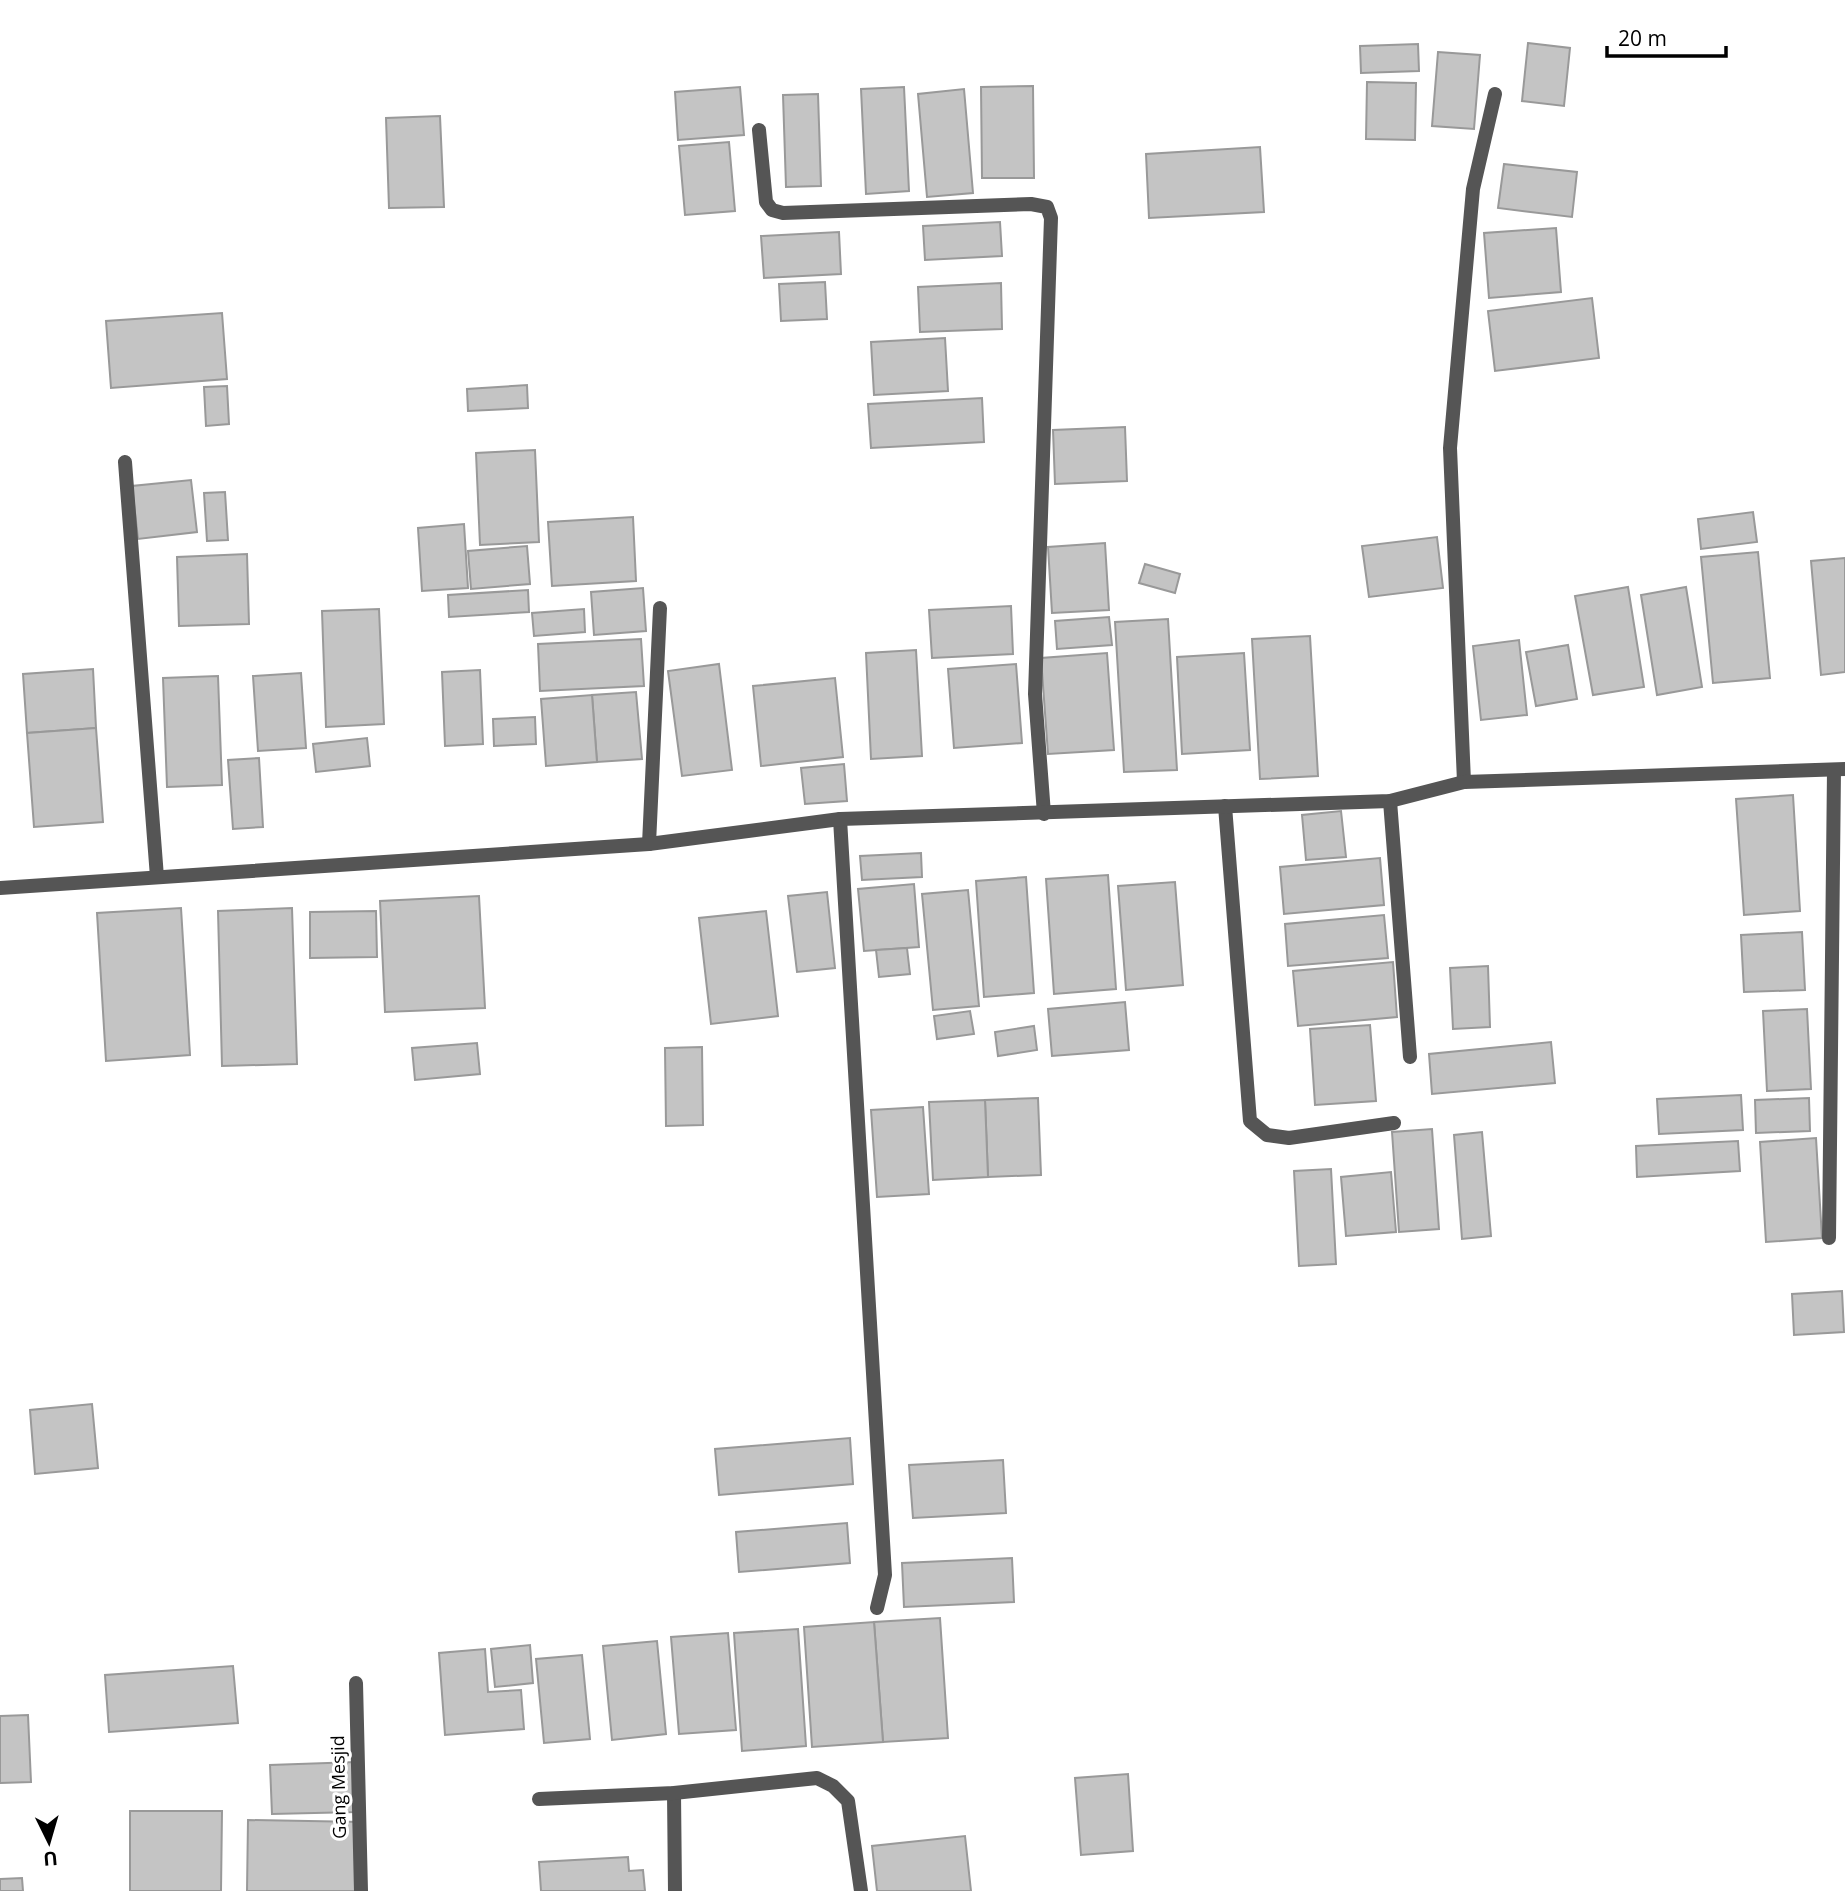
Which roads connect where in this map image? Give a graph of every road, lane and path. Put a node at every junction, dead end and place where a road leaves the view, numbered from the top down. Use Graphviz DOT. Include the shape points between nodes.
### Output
graph roads {
  1 [pos="1495,94"];
  2 [pos="760,130"];
  3 [pos="125,462"];
  4 [pos="660,608"];
  5 [pos="1840,770"];
  6 [pos="1464,782"];
  7 [pos="1391,801"];
  8 [pos="1225,806"];
  9 [pos="1044,814"];
  10 [pos="840,819"];
  11 [pos="649,844"];
  12 [pos="157,877"];
  13 [pos="0,887"];
  14 [pos="1410,1057"];
  15 [pos="1394,1123"];
  16 [pos="1829,1238"];
  17 [pos="877,1608"];
  18 [pos="356,1683"];
  19 [pos="674,1793"];
  20 [pos="539,1799"];
  21 [pos="361,1891"];
  22 [pos="675,1891"];
  23 [pos="861,1891"];
  1 -- 6 [label="street" via="1474,189 1450,448"];
  2 -- 9 [label="street" via="766,202 783,213 1047,207 1051,218 1035,694"];
  3 -- 12 [label="street"];
  4 -- 11 [label="street"];
  5 -- 6 [label="street"];
  5 -- 16 [label="street"];
  6 -- 7 [label="street"];
  7 -- 8 [label="street"];
  7 -- 14 [label="street"];
  8 -- 9 [label="street"];
  8 -- 15 [label="street" via="1250,1121 1267,1135 1289,1139"];
  9 -- 10 [label="street"];
  10 -- 11 [label="street"];
  10 -- 17 [label="street" via="885,1575"];
  11 -- 12 [label="street"];
  12 -- 13 [label="street"];
  18 -- 21 [label="street, Gang Mesjid"];
  19 -- 20 [label="street"];
  19 -- 22 [label="street"];
  19 -- 23 [label="street" via="817,1779 833,1786 848,1801"];
}
